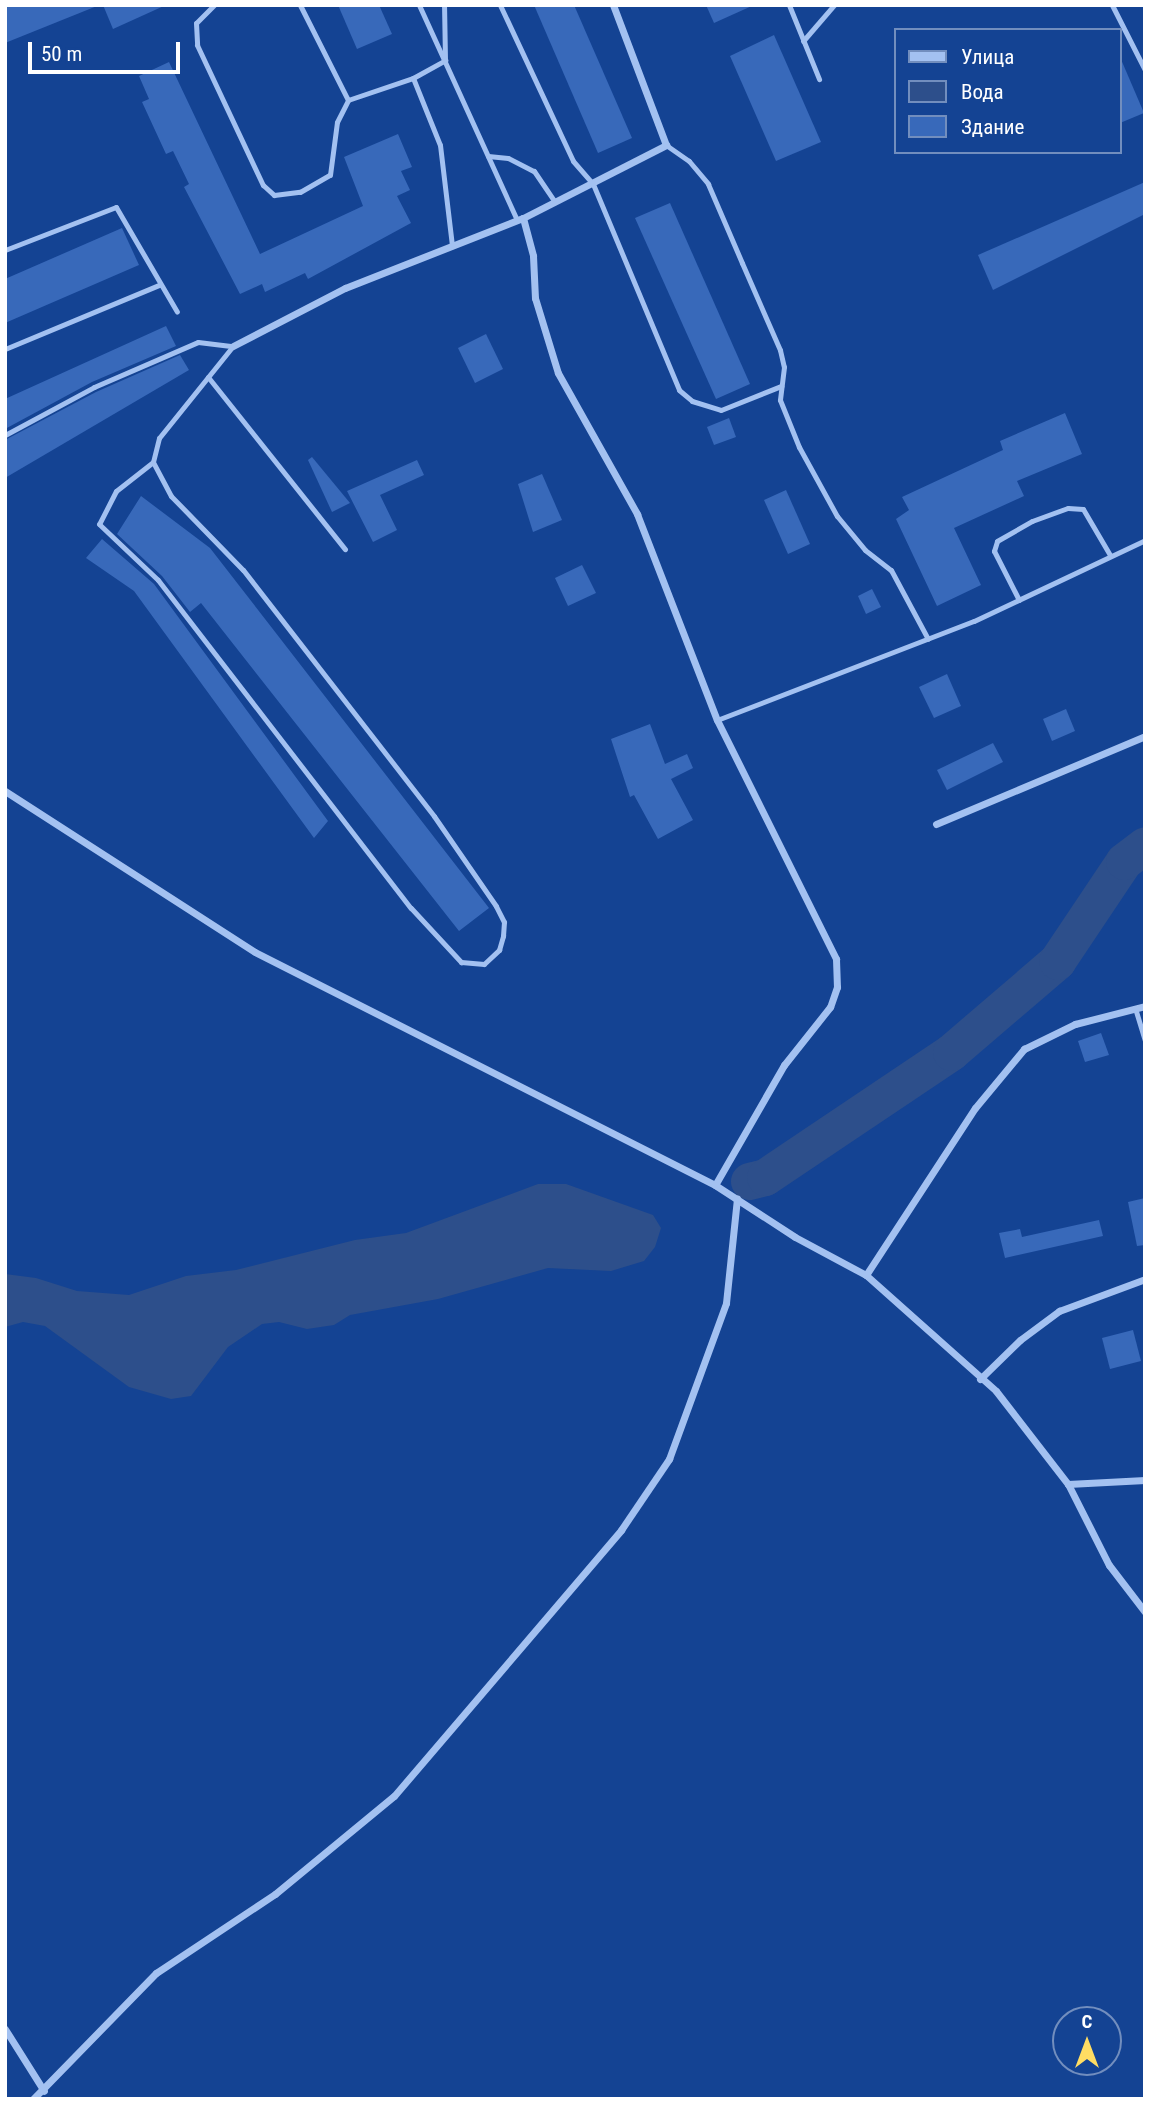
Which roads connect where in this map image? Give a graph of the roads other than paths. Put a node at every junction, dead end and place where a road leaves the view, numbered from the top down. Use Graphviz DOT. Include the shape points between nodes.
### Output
graph roads {
  1 [pos="215,5"];
  2 [pos="300,5"];
  3 [pos="419,5"];
  4 [pos="444,5"];
  5 [pos="500,5"];
  6 [pos="613,5"];
  7 [pos="789,5"];
  8 [pos="834,5"];
  9 [pos="1124,5"];
  10 [pos="1113,7"];
  11 [pos="803,41"];
  12 [pos="445,60"];
  13 [pos="1145,70"];
  14 [pos="413,78"];
  15 [pos="819,79"];
  16 [pos="348,100"];
  17 [pos="666,145"];
  18 [pos="488,156"];
  19 [pos="593,184"];
  20 [pos="555,202"];
  21 [pos="520,219"];
  22 [pos="452,246"];
  23 [pos="5,250"];
  24 [pos="1145,284"];
  25 [pos="159,285"];
  26 [pos="177,312"];
  27 [pos="233,346"];
  28 [pos="5,349"];
  29 [pos="1145,354"];
  30 [pos="208,377"];
  31 [pos="781,386"];
  32 [pos="5,435"];
  33 [pos="153,462"];
  34 [pos="1145,540"];
  35 [pos="345,550"];
  36 [pos="1110,555"];
  37 [pos="1019,600"];
  38 [pos="928,639"];
  39 [pos="717,720"];
  40 [pos="1145,736"];
  41 [pos="5,790"];
  42 [pos="936,824"];
  43 [pos="1145,1006"];
  44 [pos="1135,1008"];
  45 [pos="1145,1041"];
  46 [pos="715,1185"];
  47 [pos="737,1199"];
  48 [pos="866,1275"];
  49 [pos="1145,1279"];
  50 [pos="980,1379"];
  51 [pos="1145,1479"];
  52 [pos="1068,1484"];
  53 [pos="1145,1612"];
  54 [pos="5,2029"];
  55 [pos="44,2091"];
  56 [pos="33,2099"];
  1 -- 16 [label="lane" via="197,23 197,45 262,186 274,195 300,192 330,175 337,122"];
  2 -- 16 [label="lane"];
  3 -- 12 [label="lane"];
  4 -- 12 [label="lane"];
  5 -- 19 [label="lane" via="573,161"];
  6 -- 17 [label="street"];
  7 -- 11 [label="lane"];
  8 -- 11 [label="lane"];
  9 -- 10 [label="lane"];
  10 -- 13 [label="lane"];
  11 -- 15 [label="lane"];
  12 -- 14 [label="lane"];
  12 -- 18 [label="lane"];
  14 -- 16 [label="lane"];
  14 -- 22 [label="lane" via="440,145"];
  17 -- 19 [label="street"];
  17 -- 31 [label="lane" via="689,161 708,184 780,350 784,367"];
  18 -- 20 [label="lane" via="508,158 534,171"];
  18 -- 21 [label="lane"];
  19 -- 20 [label="street"];
  19 -- 31 [label="lane" via="679,390 692,401 721,410"];
  20 -- 21 [label="street"];
  21 -- 22 [label="street"];
  21 -- 39 [label="street" via="533,256 535,298 558,373 638,514"];
  22 -- 27 [label="street" via="345,288"];
  23 -- 25 [label="lane" via="116,208"];
  24 -- 29 [label="lane"];
  25 -- 26 [label="lane"];
  25 -- 28 [label="lane"];
  27 -- 30 [label="lane"];
  27 -- 32 [label="lane" via="198,342 94,387"];
  30 -- 33 [label="lane" via="159,438"];
  30 -- 35 [label="lane"];
  31 -- 38 [label="lane" via="784,415 837,516 865,550 891,570"];
  33 -- 33 [label="lane" via="172,496 251,581 434,816 496,906 504,922 503,936 499,950 484,964 461,962 411,908 158,580 99,524 116,491"];
  34 -- 36 [label="lane"];
  36 -- 37 [label="lane"];
  36 -- 37 [label="lane" via="1083,509 1068,508 1032,521 997,541 994,551"];
  37 -- 38 [label="lane"];
  38 -- 39 [label="lane"];
  39 -- 46 [label="street" via="836,959 837,986 830,1007 784,1065"];
  40 -- 42 [label="street"];
  41 -- 46 [label="street" via="255,952"];
  43 -- 44 [label="street"];
  44 -- 45 [label="lane"];
  44 -- 48 [label="street" via="1075,1024 1024,1049 975,1108"];
  46 -- 47 [label="street"];
  47 -- 48 [label="street"];
  47 -- 55 [label="street" via="726,1303 669,1459 621,1530 394,1796 275,1894 156,1973"];
  48 -- 50 [label="street"];
  49 -- 50 [label="street" via="1059,1311"];
  50 -- 52 [label="street" via="996,1391"];
  51 -- 52 [label="street"];
  52 -- 53 [label="street" via="1092,1536"];
  54 -- 55 [label="street"];
  55 -- 56 [label="street"];
}
